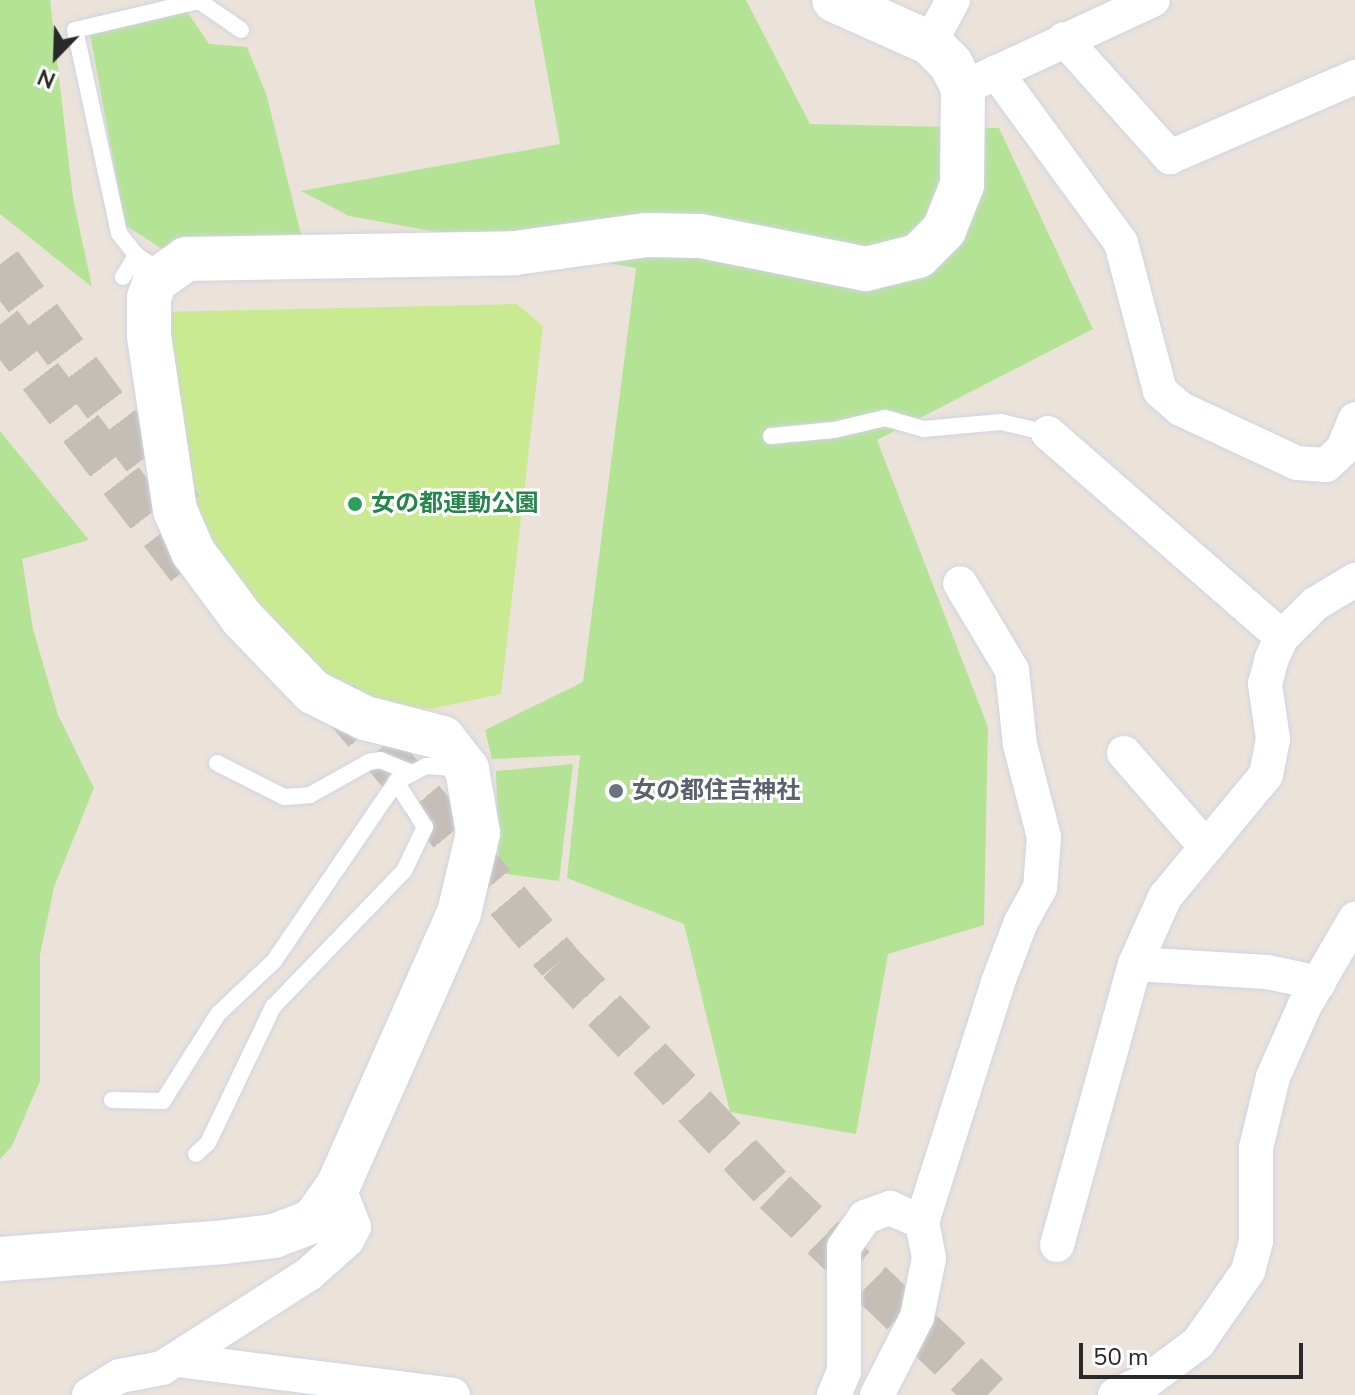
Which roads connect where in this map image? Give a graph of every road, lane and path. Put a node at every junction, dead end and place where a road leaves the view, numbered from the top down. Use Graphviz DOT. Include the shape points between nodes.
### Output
graph roads {
  1 [pos="834,0"];
  2 [pos="953,0"];
  3 [pos="1153,0"];
  4 [pos="241,30"];
  5 [pos="1064,39"];
  6 [pos="930,43"];
  7 [pos="1355,77"];
  8 [pos="979,80"];
  9 [pos="141,268"];
  10 [pos="1355,419"];
  11 [pos="1048,433"];
  12 [pos="771,436"];
  13 [pos="1355,580"];
  14 [pos="960,583"];
  15 [pos="1282,637"];
  16 [pos="1124,753"];
  17 [pos="217,763"];
  18 [pos="467,769"];
  19 [pos="413,773"];
  20 [pos="396,782"];
  21 [pos="1206,847"];
  22 [pos="1355,919"];
  23 [pos="1135,964"];
  24 [pos="1319,983"];
  25 [pos="112,1100"];
  26 [pos="196,1154"];
  27 [pos="338,1186"];
  28 [pos="922,1222"];
  29 [pos="1057,1245"];
  30 [pos="0,1259"];
  31 [pos="177,1360"];
  32 [pos="89,1395"];
  33 [pos="453,1395"];
  34 [pos="834,1395"];
  35 [pos="877,1395"];
  36 [pos="1115,1395"];
  1 -- 6 [label="street"];
  2 -- 6 [label="street"];
  3 -- 5 [label="street"];
  4 -- 9 [label="lane" via="199,1 75,30 119,233"];
  5 -- 7 [label="street" via="1170,157"];
  5 -- 8 [label="street"];
  6 -- 8 [label="street" via="951,64"];
  8 -- 9 [label="street" via="953,211 933,243 895,265 866,269 701,236 646,235 515,253 218,256"];
  8 -- 10 [label="street" via="1121,243 1160,391 1181,409 1297,463 1326,465 1343,449"];
  9 -- 18 [label="street" via="175,510 193,552 242,618 313,692 365,718 443,738"];
  11 -- 12 [label="lane" via="1001,422 924,429 885,418"];
  11 -- 15 [label="street"];
  13 -- 15 [label="street" via="1315,604"];
  14 -- 28 [label="street" via="1012,670 1020,745 1044,837 1040,888 998,982"];
  15 -- 21 [label="street" via="1265,684 1273,739 1269,768 1245,806"];
  16 -- 21 [label="street"];
  17 -- 19 [label="lane" via="284,797 310,795 369,762 380,760"];
  18 -- 19 [label="lane" via="426,766"];
  18 -- 27 [label="street" via="478,833 459,913"];
  19 -- 20 [label="lane"];
  20 -- 25 [label="lane" via="274,961 218,1014 163,1101"];
  20 -- 26 [label="lane" via="425,827 404,871 273,1007 208,1143"];
  21 -- 23 [label="street" via="1165,897"];
  22 -- 24 [label="street"];
  23 -- 24 [label="street" via="1267,972"];
  23 -- 29 [label="street"];
  24 -- 36 [label="street" via="1273,1077 1263,1112 1256,1148 1256,1241 1248,1271 1198,1343 1147,1381"];
  27 -- 30 [label="street" via="313,1221 274,1236"];
  27 -- 31 [label="street" via="354,1216 347,1240 309,1274"];
  28 -- 34 [label="street" via="890,1208 865,1217 848,1235 841,1275 844,1372"];
  28 -- 35 [label="street" via="927,1280 917,1317"];
  31 -- 32 [label="street" via="120,1376"];
  31 -- 33 [label="street"];
}
